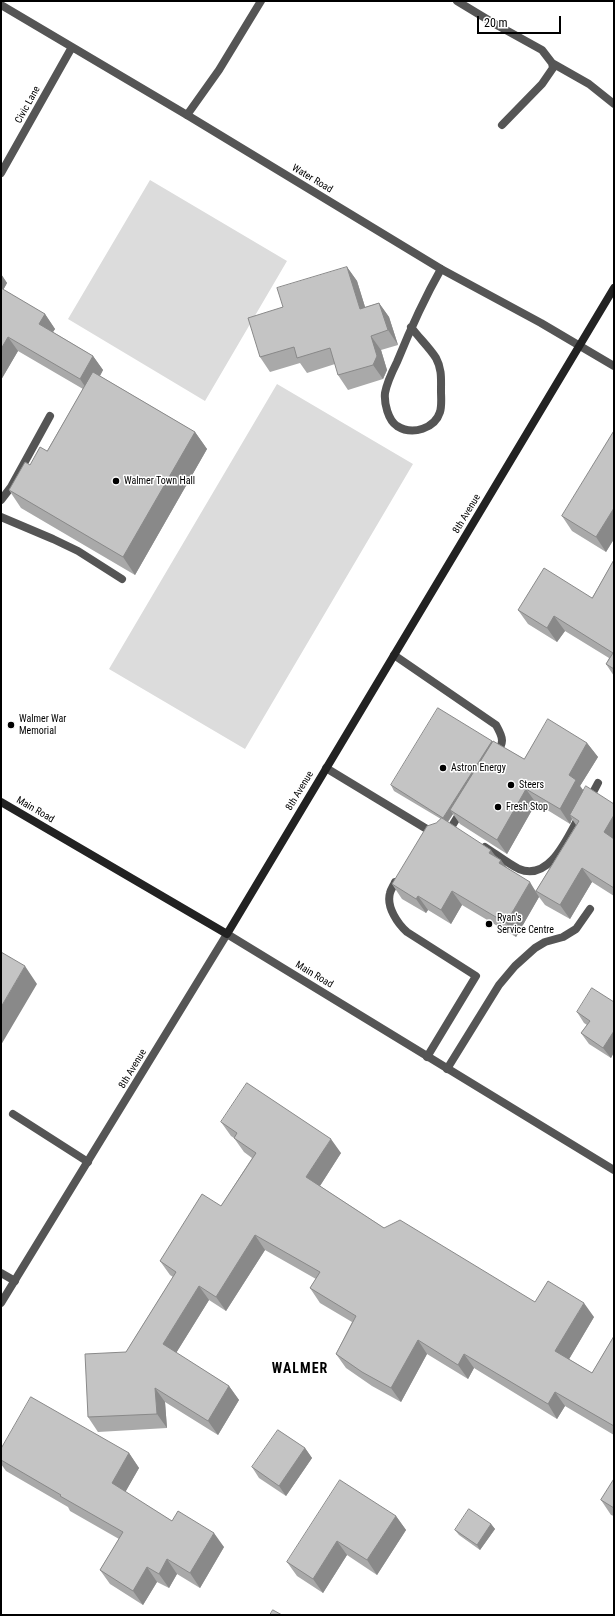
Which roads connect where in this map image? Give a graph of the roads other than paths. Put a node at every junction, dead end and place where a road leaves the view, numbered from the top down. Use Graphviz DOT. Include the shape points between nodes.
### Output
graph roads {
  1 [pos="261,1"];
  2 [pos="457,1"];
  3 [pos="1,5"];
  4 [pos="72,47"];
  5 [pos="552,63"];
  6 [pos="614,104"];
  7 [pos="187,115"];
  8 [pos="502,125"];
  9 [pos="1,173"];
  10 [pos="441,269"];
  11 [pos="614,288"];
  12 [pos="411,327"];
  13 [pos="581,346"];
  14 [pos="614,366"];
  15 [pos="50,416"];
  16 [pos="1,500"];
  17 [pos="1,517"];
  18 [pos="122,579"];
  19 [pos="394,655"];
  20 [pos="491,764"];
  21 [pos="326,768"];
  22 [pos="598,783"];
  23 [pos="467,801"];
  24 [pos="1,802"];
  25 [pos="478,843"];
  26 [pos="395,882"];
  27 [pos="590,908"];
  28 [pos="227,934"];
  29 [pos="427,1057"];
  30 [pos="447,1069"];
  31 [pos="13,1114"];
  32 [pos="88,1162"];
  33 [pos="614,1170"];
  34 [pos="1,1273"];
  35 [pos="15,1281"];
  36 [pos="1,1303"];
  1 -- 7 [label="street" via="220,70"];
  2 -- 5 [label="street" via="542,50"];
  3 -- 4 [label="street, Water Road"];
  4 -- 7 [label="street, Water Road"];
  4 -- 9 [label="street, Civic Lane"];
  5 -- 6 [label="street" via="589,84"];
  5 -- 8 [label="street" via="553,68 542,84"];
  7 -- 10 [label="street, Water Road"];
  10 -- 12 [label="street"];
  10 -- 13 [label="street, Water Road"];
  11 -- 13 [label="main road, 8th Avenue"];
  12 -- 12 [label="street" via="387,383 385,395 390,417 397,426 418,430 426,428 438,417 442,404 442,378 436,359"];
  13 -- 14 [label="street, Water Road"];
  13 -- 19 [label="main road, 8th Avenue"];
  15 -- 16 [label="street" via="11,487"];
  17 -- 18 [label="street" via="78,551"];
  19 -- 20 [label="street" via="496,725 503,745"];
  19 -- 21 [label="main road, 8th Avenue"];
  21 -- 23 [label="street" via="434,835 455,828"];
  21 -- 28 [label="main road, 8th Avenue"];
  22 -- 25 [label="street" via="560,851 540,869 526,871 518,868"];
  24 -- 28 [label="main road, Main Road"];
  26 -- 29 [label="street" via="389,894 391,906 400,925 476,976"];
  27 -- 30 [label="street" via="576,929 535,948 515,966 499,985"];
  28 -- 29 [label="street, Main Road"];
  28 -- 32 [label="street, 8th Avenue"];
  29 -- 30 [label="street, Main Road"];
  30 -- 33 [label="street, Main Road"];
  31 -- 32 [label="street"];
  32 -- 35 [label="street, 8th Avenue"];
  34 -- 35 [label="street"];
  35 -- 36 [label="street, 8th Avenue"];
}
